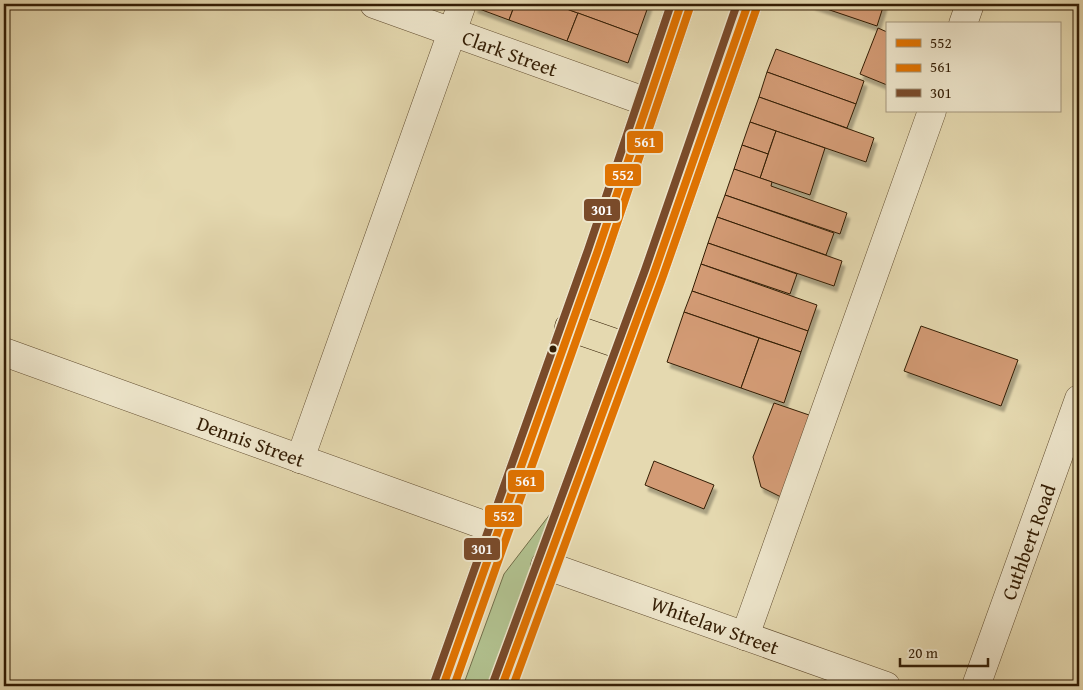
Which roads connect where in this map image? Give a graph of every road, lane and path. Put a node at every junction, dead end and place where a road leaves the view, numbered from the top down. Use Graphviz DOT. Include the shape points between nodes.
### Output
graph roads {
  1 [pos="374,4"];
  2 [pos="462,4"];
  3 [pos="682,4"];
  4 [pos="748,4"];
  5 [pos="970,4"];
  6 [pos="964,22"];
  7 [pos="452,32"];
  8 [pos="647,102"];
  9 [pos="932,112"];
  10 [pos="570,327"];
  11 [pos="627,347"];
  12 [pos="4,352"];
  13 [pos="1079,398"];
  14 [pos="300,459"];
  15 [pos="498,530"];
  16 [pos="545,565"];
  17 [pos="745,636"];
  18 [pos="443,686"];
  19 [pos="502,686"];
  20 [pos="886,686"];
  21 [pos="976,686"];
  1 -- 7 [label="street, Clark Street"];
  2 -- 7 [label="street"];
  3 -- 8 [label="main road"];
  4 -- 11 [label="main road"];
  5 -- 6 [label="street"];
  7 -- 8 [label="street, Clark Street"];
  7 -- 14 [label="street"];
  8 -- 10 [label="main road"];
  9 -- 17 [label="street"];
  10 -- 11 [label="main road"];
  10 -- 15 [label="main road"];
  11 -- 16 [label="main road"];
  12 -- 14 [label="street, Dennis Street"];
  13 -- 21 [label="street, Cuthbert Road"];
  14 -- 15 [label="street, Dennis Street"];
  15 -- 18 [label="main road"];
  16 -- 17 [label="street, Whitelaw Street"];
  16 -- 19 [label="main road"];
  17 -- 20 [label="street, Whitelaw Street"];
}
